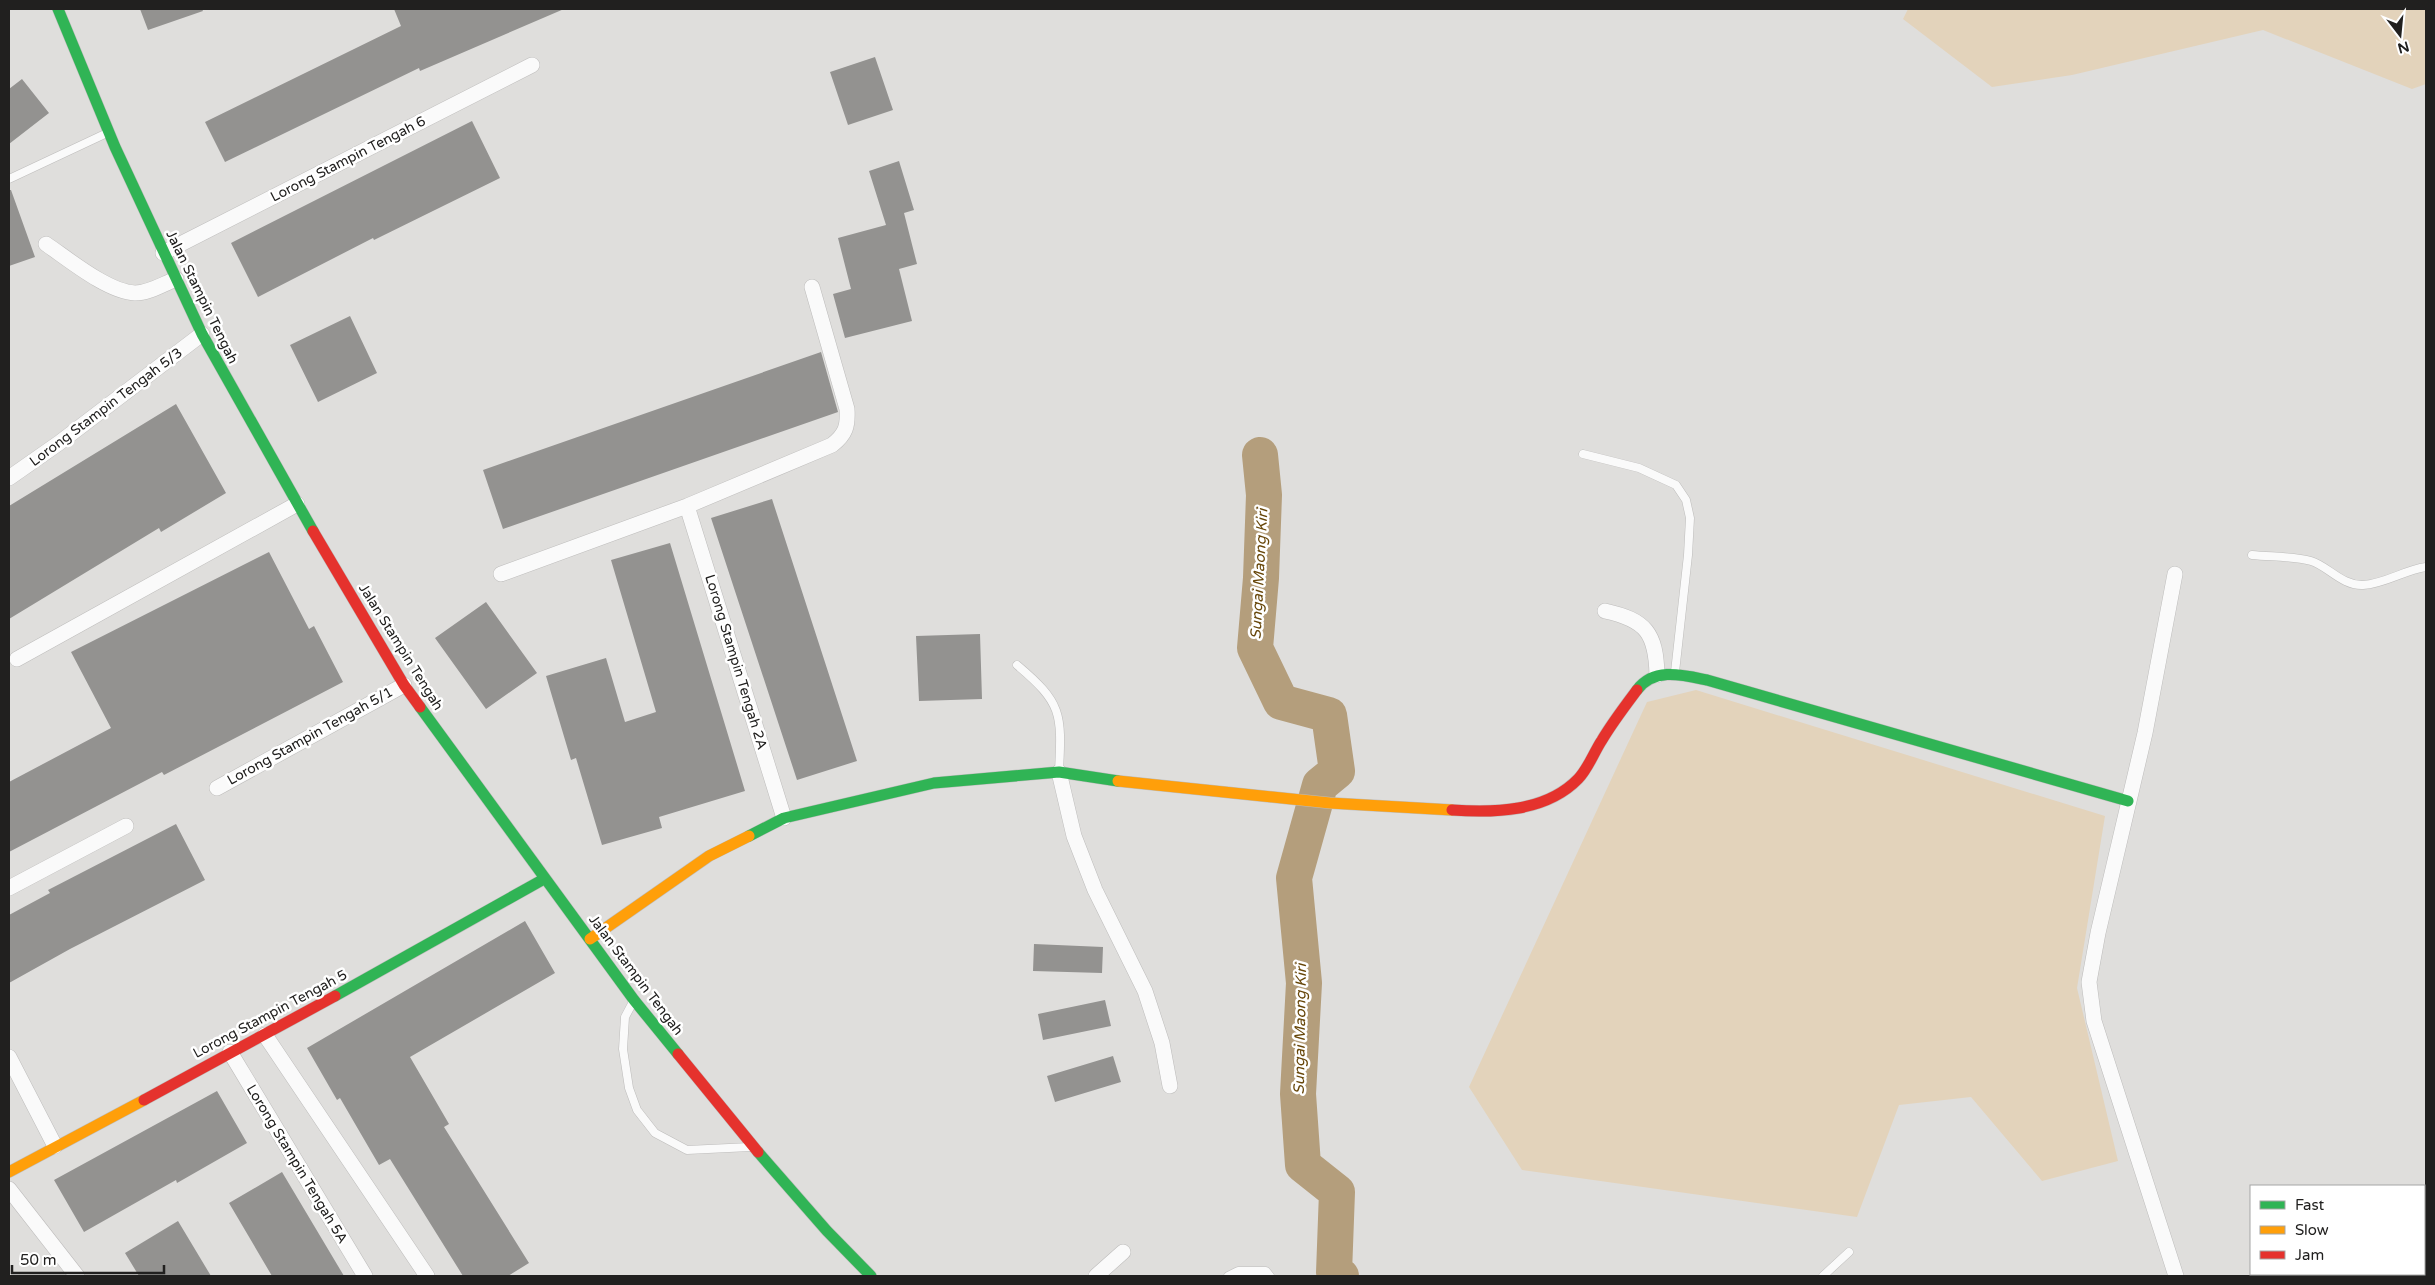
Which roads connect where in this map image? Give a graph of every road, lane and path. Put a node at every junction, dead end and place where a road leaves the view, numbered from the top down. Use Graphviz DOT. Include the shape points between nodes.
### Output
graph roads {
  1 [pos="58,9"];
  2 [pos="532,65"];
  3 [pos="109,132"];
  4 [pos="9,179"];
  5 [pos="46,244"];
  6 [pos="163,253"];
  7 [pos="176,279"];
  8 [pos="812,287"];
  9 [pos="202,334"];
  10 [pos="1583,454"];
  11 [pos="9,478"];
  12 [pos="297,504"];
  13 [pos="687,506"];
  14 [pos="2252,556"];
  15 [pos="2426,567"];
  16 [pos="501,574"];
  17 [pos="2175,574"];
  18 [pos="1605,610"];
  19 [pos="17,659"];
  20 [pos="1017,665"];
  21 [pos="1675,674"];
  22 [pos="1657,675"];
  23 [pos="404,685"];
  24 [pos="1059,772"];
  25 [pos="217,788"];
  26 [pos="2128,801"];
  27 [pos="784,818"];
  28 [pos="126,826"];
  29 [pos="544,879"];
  30 [pos="9,888"];
  31 [pos="590,939"];
  32 [pos="634,1000"];
  33 [pos="265,1035"];
  34 [pos="230,1052"];
  35 [pos="9,1058"];
  36 [pos="1170,1086"];
  37 [pos="55,1146"];
  38 [pos="754,1147"];
  39 [pos="9,1172"];
  40 [pos="9,1189"];
  41 [pos="1123,1252"];
  42 [pos="1849,1252"];
  43 [pos="77,1276"];
  44 [pos="365,1276"];
  45 [pos="427,1276"];
  46 [pos="871,1276"];
  47 [pos="1096,1276"];
  48 [pos="1228,1276"];
  49 [pos="1270,1276"];
  50 [pos="1823,1276"];
  51 [pos="2176,1276"];
  1 -- 3 [label="street, Jalan Stampin Tengah"];
  2 -- 6 [label="street, Lorong Stampin Tengah 6"];
  3 -- 4 [label="lane"];
  3 -- 6 [label="street, Jalan Stampin Tengah"];
  5 -- 7 [label="street" via="115,288 135,293"];
  6 -- 7 [label="street, Jalan Stampin Tengah"];
  7 -- 9 [label="street, Jalan Stampin Tengah"];
  8 -- 13 [label="street" via="847,409 848,427 832,445"];
  9 -- 11 [label="street, Lorong Stampin Tengah 5/3" via="59,444"];
  9 -- 12 [label="street, Jalan Stampin Tengah"];
  10 -- 21 [label="lane" via="1639,468 1676,484 1686,500 1690,518 1689,537"];
  12 -- 19 [label="street"];
  12 -- 23 [label="street, Jalan Stampin Tengah"];
  13 -- 16 [label="street"];
  13 -- 27 [label="street, Lorong Stampin Tengah 2A"];
  14 -- 15 [label="lane" via="2311,561 2337,578 2361,586 2409,569"];
  17 -- 26 [label="street" via="2145,733"];
  18 -- 22 [label="street" via="1640,622 1652,638 1657,654"];
  20 -- 24 [label="lane" via="1038,683 1056,708 1061,731"];
  21 -- 22 [label="street"];
  21 -- 26 [label="street" via="1707,680"];
  22 -- 24 [label="street" via="1641,684 1578,779 1538,803 1509,811 1330,803 1122,782"];
  23 -- 25 [label="street, Lorong Stampin Tengah 5/1"];
  23 -- 29 [label="street, Jalan Stampin Tengah"];
  24 -- 27 [label="street" via="934,783"];
  24 -- 36 [label="street" via="1074,836 1095,890 1145,991 1164,1051"];
  26 -- 51 [label="street" via="2089,982 2094,1021"];
  27 -- 31 [label="street" via="709,856"];
  28 -- 30 [label="street"];
  29 -- 31 [label="street, Jalan Stampin Tengah"];
  29 -- 33 [label="street, Lorong Stampin Tengah 5"];
  31 -- 32 [label="street, Jalan Stampin Tengah"];
  32 -- 38 [label="street, Jalan Stampin Tengah"];
  32 -- 38 [label="lane" via="625,1016 623,1049 629,1088 637,1110 655,1133 687,1150"];
  33 -- 34 [label="street, Lorong Stampin Tengah 5"];
  33 -- 45 [label="street"];
  34 -- 37 [label="street, Lorong Stampin Tengah 5"];
  34 -- 44 [label="street, Lorong Stampin Tengah 5A"];
  35 -- 37 [label="street"];
  37 -- 39 [label="street, Lorong Stampin Tengah 5"];
  38 -- 46 [label="street, Jalan Stampin Tengah"];
  40 -- 43 [label="street"];
  41 -- 47 [label="street"];
  42 -- 50 [label="lane"];
  48 -- 49 [label="lane" via="1238,1271 1266,1271"];
}
